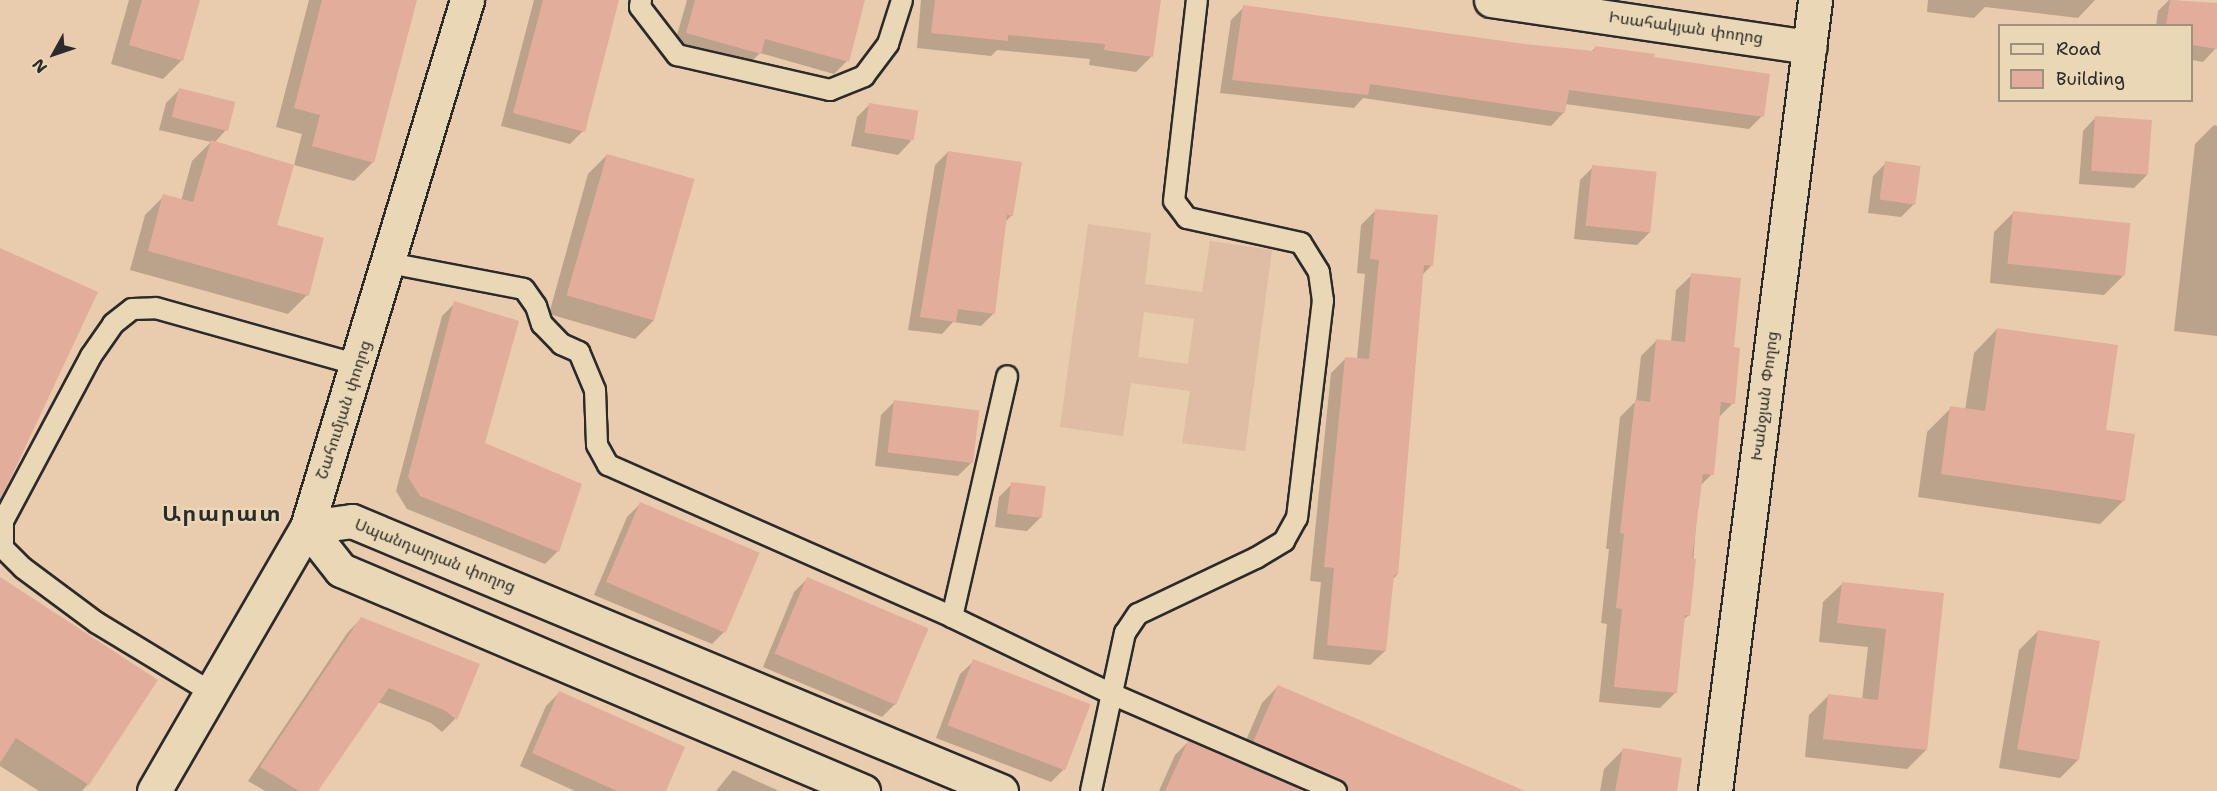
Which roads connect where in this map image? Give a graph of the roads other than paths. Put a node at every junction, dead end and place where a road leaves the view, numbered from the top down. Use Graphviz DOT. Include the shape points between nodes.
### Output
graph roads {
  1 [pos="467,0"];
  2 [pos="641,0"];
  3 [pos="902,0"];
  4 [pos="1197,0"];
  5 [pos="1491,0"];
  6 [pos="1815,0"];
  7 [pos="1810,46"];
  8 [pos="389,263"];
  9 [pos="359,364"];
  10 [pos="1007,376"];
  11 [pos="307,527"];
  12 [pos="952,617"];
  13 [pos="211,692"];
  14 [pos="1114,695"];
  15 [pos="154,791"];
  16 [pos="863,791"];
  17 [pos="1001,791"];
  18 [pos="1091,791"];
  19 [pos="1336,791"];
  20 [pos="1715,791"];
  1 -- 8 [label="street, Շահումյան փողոց"];
  2 -- 3 [label="lane" via="640,7 676,55 830,90 864,76 888,44"];
  4 -- 14 [label="lane" via="1174,201 1187,218 1301,243 1319,272 1323,301 1297,518 1284,540 1256,558 1138,614 1125,633"];
  5 -- 7 [label="street, Իսահակյան փողոց"];
  6 -- 7 [label="street, Խանջյան Փողոց"];
  7 -- 20 [label="street, Խանջյան Փողոց"];
  8 -- 9 [label="street, Շահումյան փողոց"];
  8 -- 12 [label="lane" via="524,289 542,324 561,344 579,352 595,390 597,445 608,465"];
  9 -- 11 [label="street, Շահումյան փողոց"];
  9 -- 13 [label="lane" via="166,310 132,309 113,324 91,356 3,521 3,548 23,568 97,623"];
  10 -- 12 [label="lane"];
  11 -- 13 [label="street, Շահումյան փողոց"];
  11 -- 16 [label="street" via="341,570"];
  11 -- 17 [label="street, Սպանդարյան փողոց" via="352,521"];
  12 -- 14 [label="lane"];
  13 -- 15 [label="street, Շահումյան փողոց"];
  14 -- 18 [label="lane"];
  14 -- 19 [label="lane"];
}
